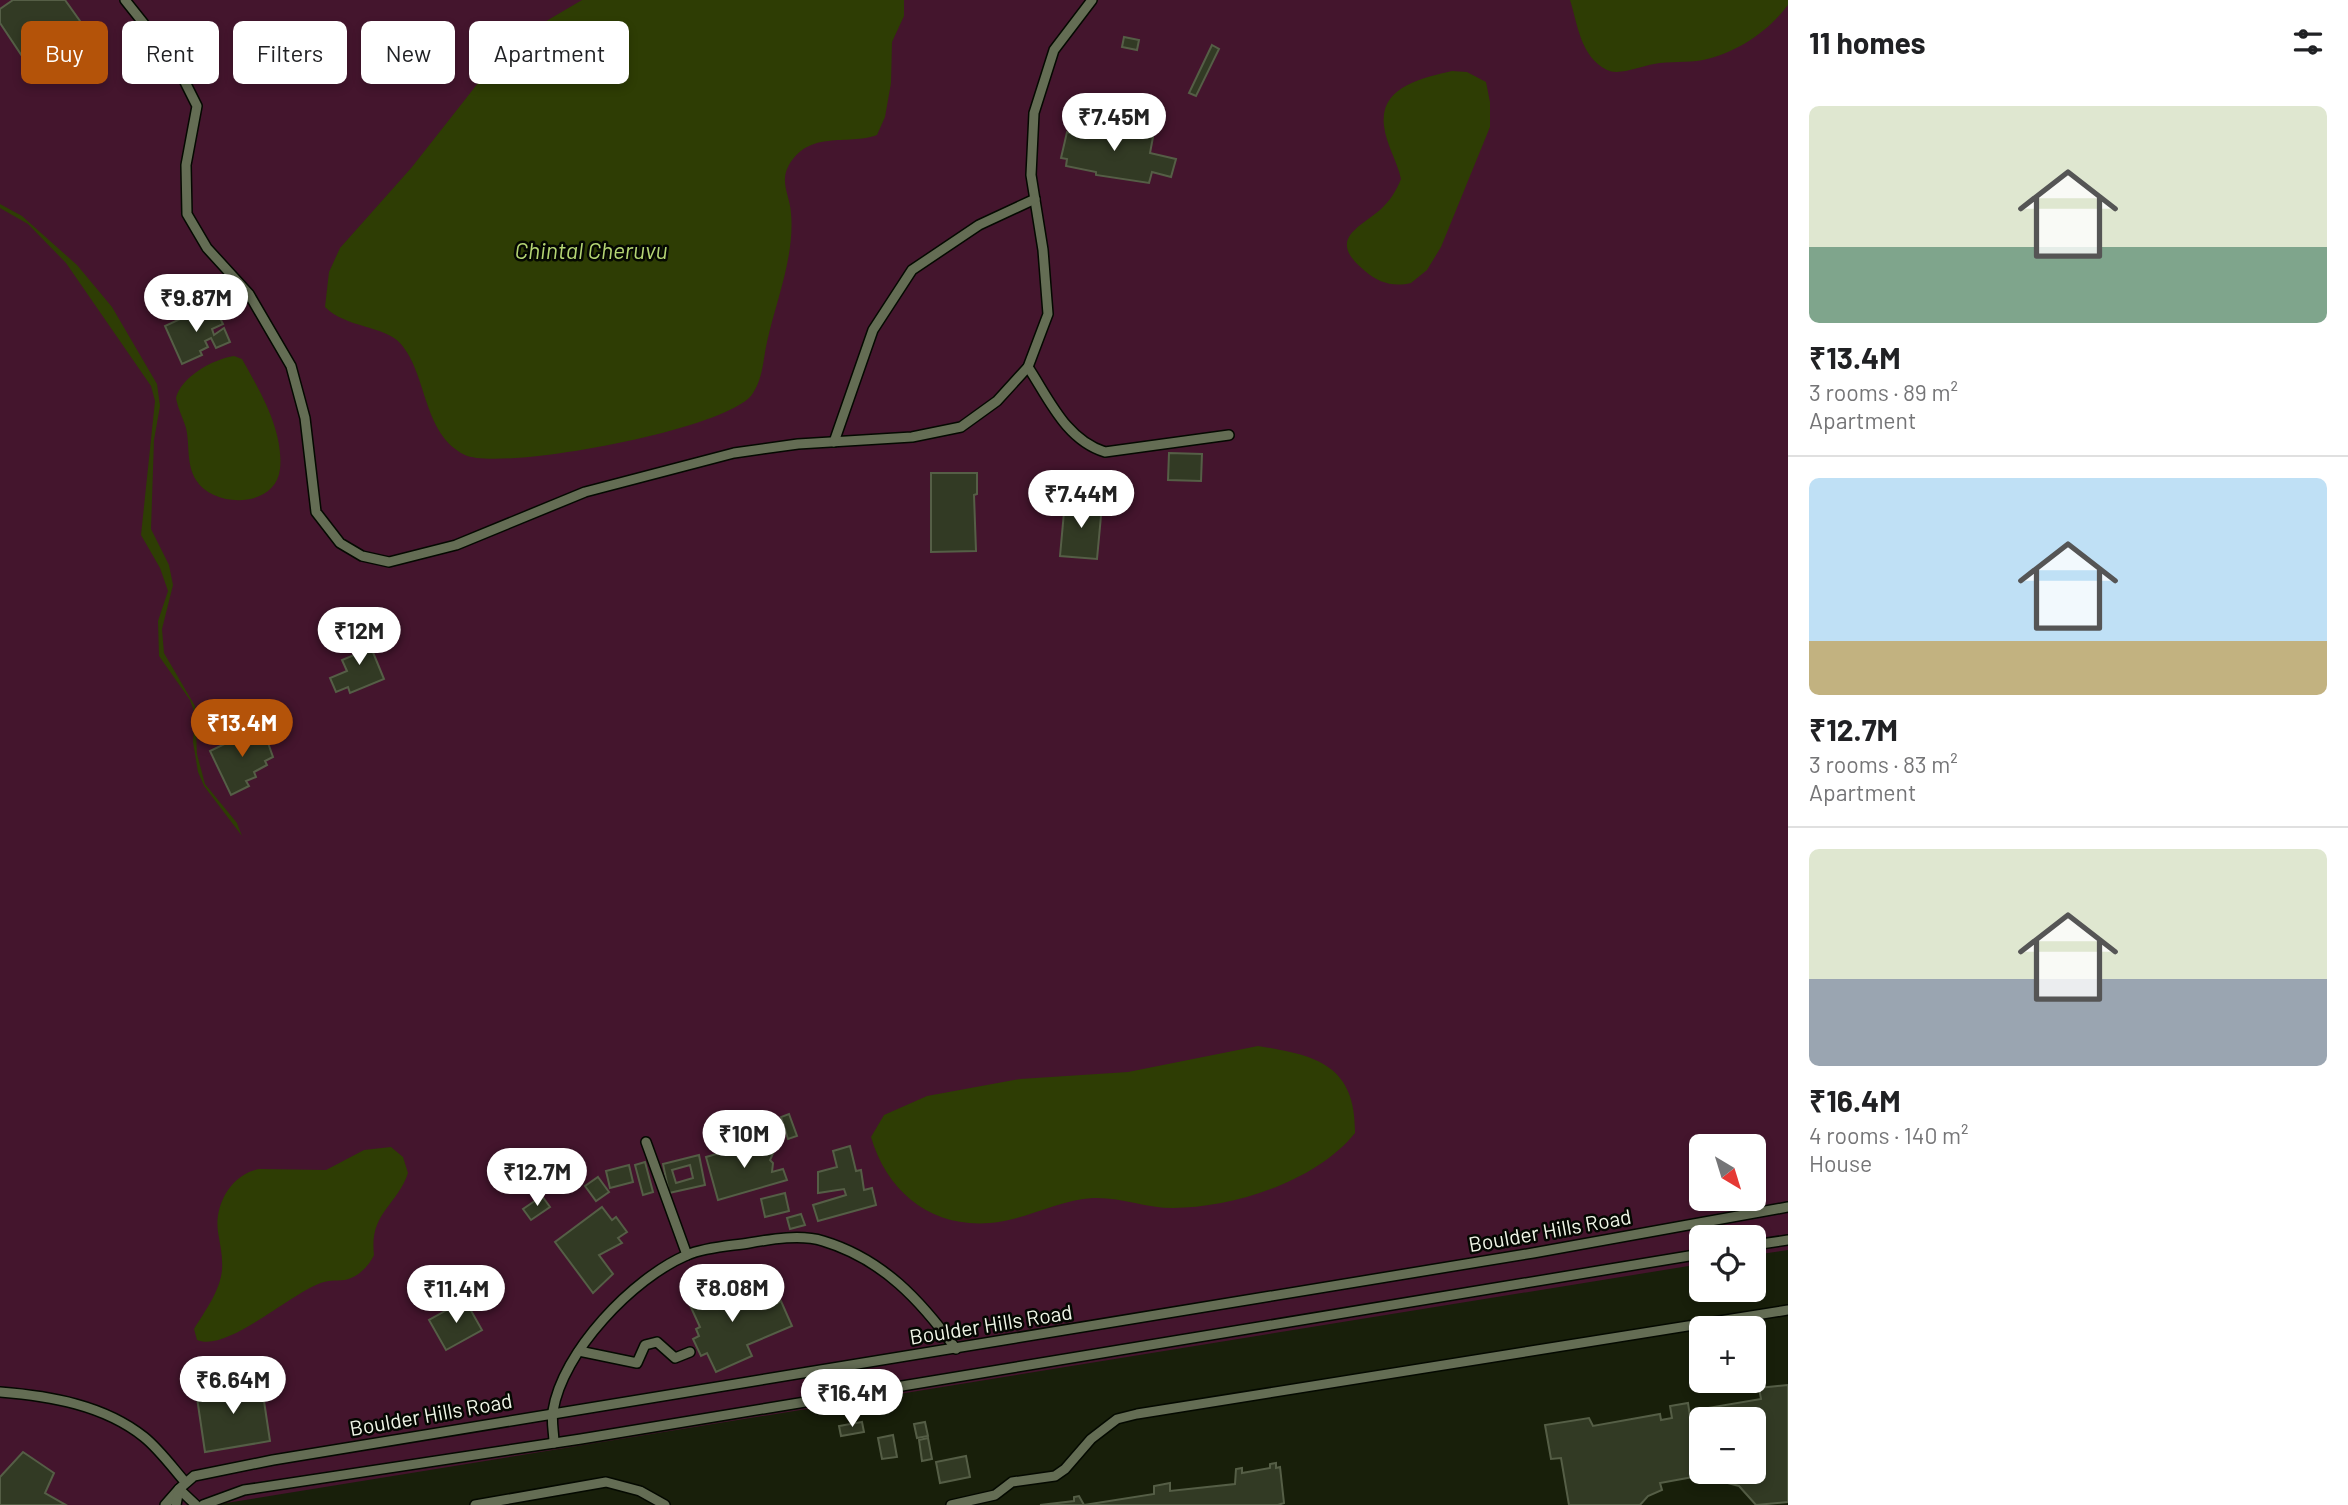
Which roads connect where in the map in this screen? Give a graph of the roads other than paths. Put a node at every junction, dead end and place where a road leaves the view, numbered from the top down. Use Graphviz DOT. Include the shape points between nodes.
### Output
graph roads {
  1 [pos="125,0"];
  2 [pos="1092,0"];
  3 [pos="1035,199"];
  4 [pos="1028,367"];
  5 [pos="1228,435"];
  6 [pos="834,442"];
  7 [pos="646,1142"];
  8 [pos="1788,1207"];
  9 [pos="1788,1240"];
  10 [pos="1766,1243"];
  11 [pos="687,1255"];
  12 [pos="1689,1256"];
  13 [pos="1788,1310"];
  14 [pos="956,1349"];
  15 [pos="579,1351"];
  16 [pos="690,1352"];
  17 [pos="0,1392"];
  18 [pos="552,1412"];
  19 [pos="554,1443"];
  20 [pos="182,1485"];
  21 [pos="995,1500"];
  22 [pos="166,1505"];
  23 [pos="176,1505"];
  24 [pos="196,1505"];
  25 [pos="203,1505"];
  26 [pos="474,1505"];
  27 [pos="665,1505"];
  28 [pos="951,1505"];
  1 -- 6 [label="lane" via="176,64 197,106 186,165 187,214 207,247 249,294 291,366 305,418 316,512 340,542 362,556 389,562 457,545 585,492 734,453"];
  2 -- 3 [label="lane" via="1055,50 1034,113 1031,174"];
  3 -- 4 [label="lane" via="1048,314"];
  3 -- 6 [label="lane" via="979,225 912,270 873,330"];
  4 -- 5 [label="lane" via="1071,432 1089,447 1105,452"];
  4 -- 6 [label="lane" via="997,401 961,426 912,437"];
  7 -- 11 [label="lane"];
  8 -- 14 [label="lane, Boulder Hills Road"];
  9 -- 10 [label="lane"];
  11 -- 14 [label="lane" via="776,1238 822,1240 887,1270 924,1306"];
  11 -- 15 [label="lane" via="628,1292"];
  12 -- 19 [label="lane"];
  13 -- 21 [label="lane" via="1137,1414 1117,1419 1055,1476 1012,1482"];
  14 -- 18 [label="lane, Boulder Hills Road"];
  15 -- 16 [label="lane" via="637,1363 645,1345 657,1342 675,1358"];
  15 -- 18 [label="lane" via="565,1372"];
  17 -- 20 [label="lane" via="69,1401 115,1419 145,1438"];
  18 -- 19 [label="lane"];
  18 -- 20 [label="lane, Boulder Hills Road" via="202,1474"];
  19 -- 25 [label="lane" via="244,1490"];
  20 -- 22 [label="lane"];
  20 -- 23 [label="lane"];
  20 -- 24 [label="lane"];
  21 -- 28 [label="lane"];
  26 -- 27 [label="lane" via="606,1482 640,1491"];
}
